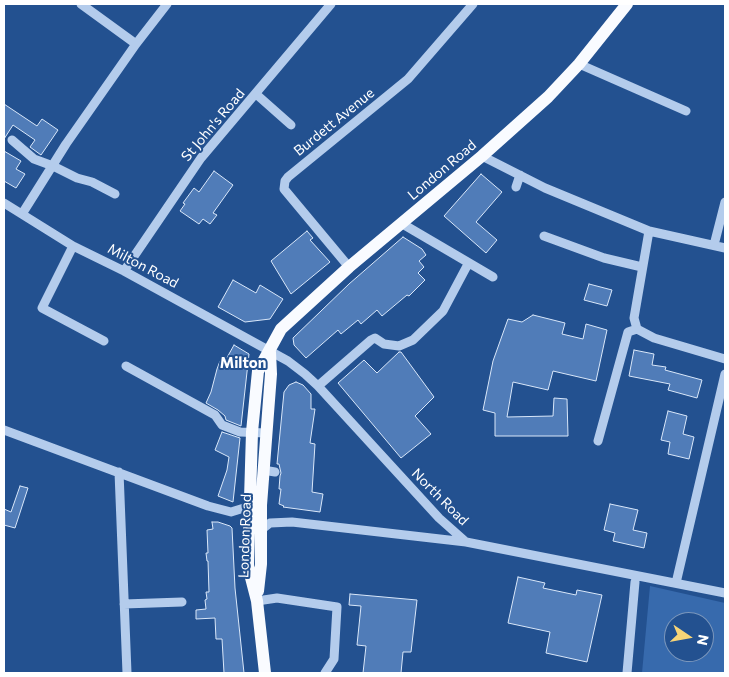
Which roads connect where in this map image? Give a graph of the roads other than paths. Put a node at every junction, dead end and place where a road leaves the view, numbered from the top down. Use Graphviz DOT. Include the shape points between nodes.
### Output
graph roads {
  1 [pos="81,4"];
  2 [pos="167,4"];
  3 [pos="331,4"];
  4 [pos="473,4"];
  5 [pos="628,4"];
  6 [pos="136,44"];
  7 [pos="579,64"];
  8 [pos="256,94"];
  9 [pos="686,111"];
  10 [pos="291,125"];
  11 [pos="12,140"];
  12 [pos="482,156"];
  13 [pos="53,166"];
  14 [pos="520,175"];
  15 [pos="516,187"];
  16 [pos="115,194"];
  17 [pos="725,202"];
  18 [pos="4,203"];
  19 [pos="22,214"];
  20 [pos="401,223"];
  21 [pos="649,231"];
  22 [pos="544,236"];
  23 [pos="714,245"];
  24 [pos="73,246"];
  25 [pos="725,248"];
  26 [pos="468,264"];
  27 [pos="349,267"];
  28 [pos="642,267"];
  29 [pos="124,271"];
  30 [pos="492,277"];
  31 [pos="637,329"];
  32 [pos="104,341"];
  33 [pos="270,352"];
  34 [pos="725,359"];
  35 [pos="126,366"];
  36 [pos="725,374"];
  37 [pos="318,386"];
  38 [pos="4,430"];
  39 [pos="252,432"];
  40 [pos="266,433"];
  41 [pos="598,441"];
  42 [pos="119,472"];
  43 [pos="249,504"];
  44 [pos="260,530"];
  45 [pos="466,542"];
  46 [pos="635,582"];
  47 [pos="676,583"];
  48 [pos="725,593"];
  49 [pos="257,601"];
  50 [pos="182,602"];
  51 [pos="124,604"];
  52 [pos="127,673"];
  53 [pos="265,673"];
  54 [pos="325,673"];
  55 [pos="627,673"];
  1 -- 6 [label="street"];
  2 -- 6 [label="street"];
  3 -- 8 [label="street, St John's Road"];
  4 -- 27 [label="street, Burdett Avenue" via="408,78 285,182 284,189"];
  5 -- 7 [label="main road, London Road"];
  6 -- 13 [label="street"];
  7 -- 9 [label="street"];
  7 -- 12 [label="main road, London Road" via="548,98"];
  8 -- 10 [label="street"];
  8 -- 29 [label="street, St John's Road" via="201,158"];
  11 -- 13 [label="street" via="34,159"];
  12 -- 14 [label="street"];
  12 -- 20 [label="main road, London Road"];
  13 -- 16 [label="street"];
  13 -- 19 [label="street"];
  14 -- 15 [label="street"];
  14 -- 21 [label="street"];
  17 -- 23 [label="street"];
  18 -- 19 [label="street, Milton Road"];
  19 -- 24 [label="street, Milton Road"];
  20 -- 26 [label="street"];
  20 -- 27 [label="main road, London Road"];
  21 -- 23 [label="street"];
  21 -- 28 [label="street"];
  22 -- 28 [label="street" via="604,258"];
  23 -- 25 [label="street"];
  24 -- 29 [label="street, Milton Road"];
  24 -- 32 [label="street" via="42,308"];
  26 -- 30 [label="street"];
  26 -- 37 [label="street" via="443,311 413,340 399,346 384,344 375,338"];
  27 -- 33 [label="main road, London Road" via="281,329"];
  28 -- 31 [label="street" via="634,318"];
  29 -- 33 [label="street, Milton Road"];
  31 -- 34 [label="street" via="654,338"];
  31 -- 41 [label="street" via="628,332"];
  33 -- 37 [label="street, North Road" via="288,361"];
  33 -- 39 [label="main road, London Road" via="258,371"];
  33 -- 40 [label="main road, London Road"];
  35 -- 39 [label="street" via="215,415 222,425 240,432"];
  36 -- 47 [label="street"];
  37 -- 45 [label="street, North Road" via="438,518"];
  38 -- 42 [label="street"];
  39 -- 40 [label="street"];
  39 -- 43 [label="main road, London Road"];
  40 -- 44 [label="main road, London Road" via="269,471"];
  42 -- 43 [label="street" via="231,512"];
  42 -- 51 [label="street"];
  43 -- 49 [label="main road, London Road" via="248,566"];
  44 -- 45 [label="street" via="270,523 292,522"];
  44 -- 49 [label="main road, London Road"];
  45 -- 47 [label="street, North Road"];
  46 -- 55 [label="street"];
  47 -- 48 [label="street, North Road"];
  49 -- 53 [label="main road, London Road"];
  49 -- 54 [label="street" via="277,598 337,608 334,660"];
  50 -- 51 [label="street"];
  51 -- 52 [label="street"];
}
